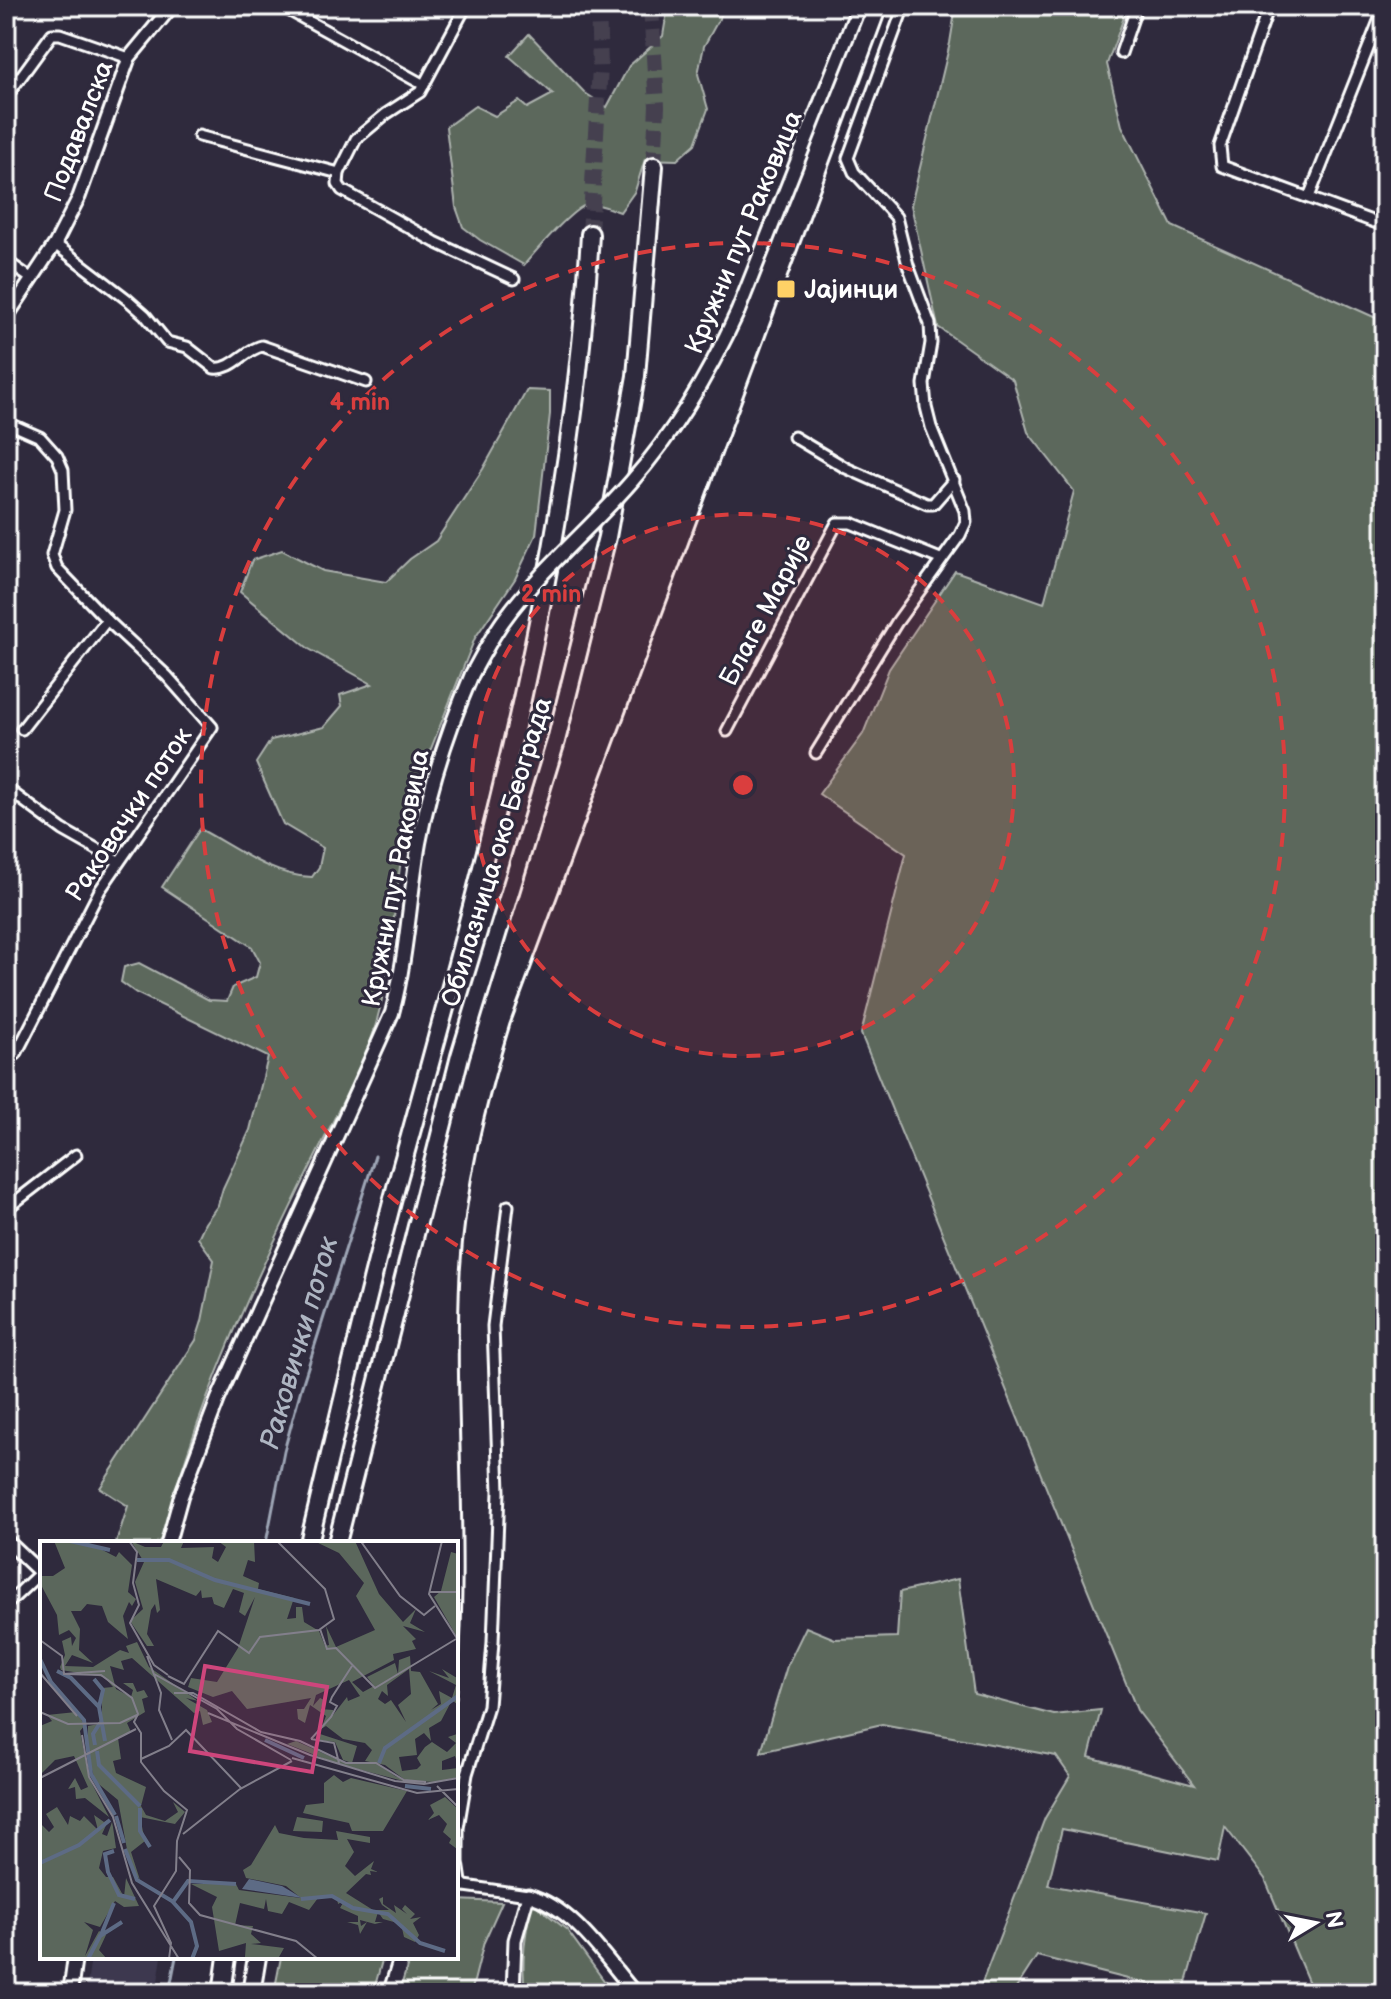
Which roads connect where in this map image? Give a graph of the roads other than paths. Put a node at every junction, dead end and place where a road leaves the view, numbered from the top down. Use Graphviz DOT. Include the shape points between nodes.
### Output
graph roads {
  1 [pos="172,6"];
  2 [pos="281,6"];
  3 [pos="466,6"];
  4 [pos="859,6"];
  5 [pos="904,6"];
  6 [pos="1137,6"];
  7 [pos="1269,6"];
  8 [pos="1385,6"];
  9 [pos="1121,53"];
  10 [pos="129,58"];
  11 [pos="424,85"];
  12 [pos="6,97"];
  13 [pos="199,136"];
  14 [pos="654,166"];
  15 [pos="339,173"];
  16 [pos="1309,197"];
  17 [pos="1385,226"];
  18 [pos="590,234"];
  19 [pos="55,244"];
  20 [pos="6,261"];
  21 [pos="32,279"];
  22 [pos="514,279"];
  23 [pos="6,318"];
  24 [pos="366,382"];
  25 [pos="6,422"];
  26 [pos="794,437"];
  27 [pos="954,480"];
  28 [pos="940,559"];
  29 [pos="107,620"];
  30 [pos="22,729"];
  31 [pos="727,731"];
  32 [pos="816,753"];
  33 [pos="6,788"];
  34 [pos="118,861"];
  35 [pos="16,1054"];
  36 [pos="76,1155"];
  37 [pos="508,1206"];
  38 [pos="6,1209"];
  39 [pos="6,1540"];
  40 [pos="169,1541"];
  41 [pos="309,1541"];
  42 [pos="338,1541"];
  43 [pos="40,1572"];
  44 [pos="40,1574"];
  45 [pos="6,1605"];
  46 [pos="528,1895"];
  47 [pos="75,1959"];
  48 [pos="227,1959"];
  49 [pos="257,1959"];
  50 [pos="70,1993"];
  51 [pos="222,1993"];
  52 [pos="251,1993"];
  53 [pos="513,1993"];
  54 [pos="635,1993"];
  1 -- 10 [label="street, Подавалска"];
  2 -- 11 [label="street"];
  3 -- 11 [label="street"];
  4 -- 40 [label="main road, Кружни пут Раковица, bridge" via="738,311 706,377 629,485 502,622 472,674 432,782 392,1013 218,1399"];
  5 -- 27 [label="street" via="848,158 901,227 908,265 930,324 924,384 928,418"];
  6 -- 9 [label="street"];
  7 -- 16 [label="street" via="1220,146 1220,163 1234,173"];
  8 -- 16 [label="street"];
  10 -- 12 [label="street" via="52,34"];
  10 -- 19 [label="street, Подавалска" via="90,171"];
  11 -- 15 [label="street" via="356,139"];
  13 -- 15 [label="street"];
  14 -- 42 [label="highway, Обилазница око Београда" via="636,376 607,537 556,741 460,1056"];
  15 -- 22 [label="street" via="342,190"];
  16 -- 17 [label="street"];
  18 -- 41 [label="highway, Обилазница око Београда" via="574,416 523,692"];
  19 -- 21 [label="street, Подавалска"];
  19 -- 24 [label="street" via="128,300 167,342 187,347 214,368 228,366 262,346"];
  20 -- 21 [label="street"];
  21 -- 23 [label="street, Подавалска"];
  25 -- 29 [label="street" via="40,437 59,460 66,498 54,562"];
  26 -- 27 [label="street" via="846,468 927,504"];
  27 -- 28 [label="street" via="966,522"];
  28 -- 31 [label="street, Благе Марије" via="851,523 837,523"];
  28 -- 32 [label="street"];
  29 -- 30 [label="street"];
  29 -- 34 [label="street, Раковачки поток" via="212,727"];
  33 -- 34 [label="street" via="63,830"];
  34 -- 35 [label="street, Раковачки поток"];
  36 -- 38 [label="street"];
  37 -- 46 [label="street" via="493,1326 499,1492 493,1642 488,1706 467,1774 458,1828 459,1874 471,1889"];
  39 -- 43 [label="street"];
  44 -- 45 [label="street"];
  46 -- 53 [label="street" via="515,1940"];
  46 -- 54 [label="street" via="551,1903 574,1923"];
  47 -- 50 [label="main road"];
  48 -- 51 [label="highway"];
  49 -- 52 [label="highway"];
}
